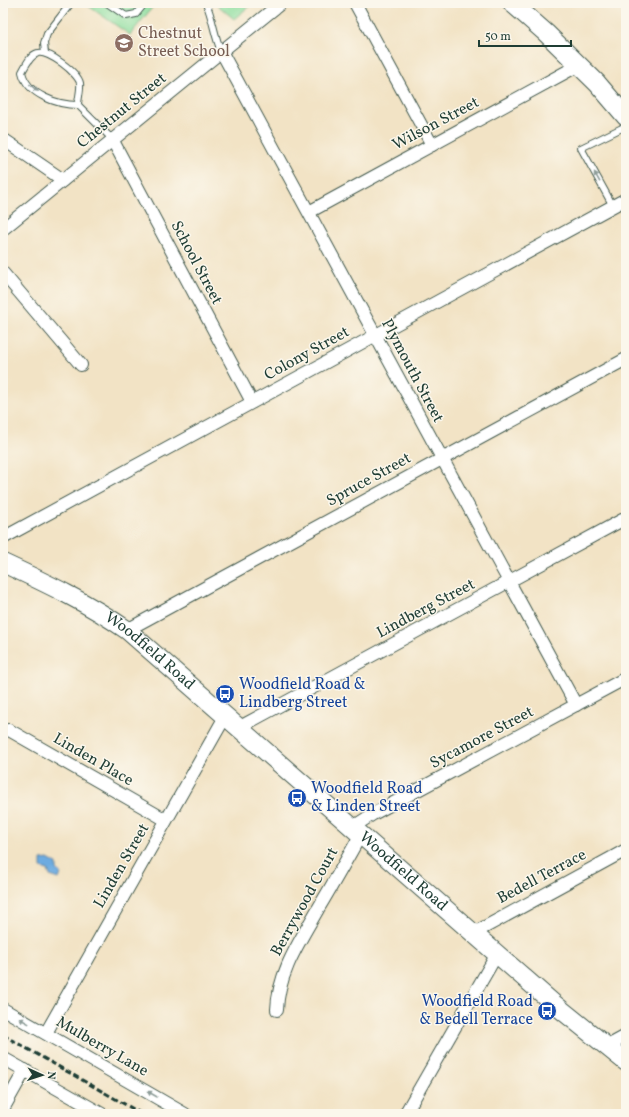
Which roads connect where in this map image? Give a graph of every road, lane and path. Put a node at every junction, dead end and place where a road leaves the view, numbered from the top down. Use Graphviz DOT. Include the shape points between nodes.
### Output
graph roads {
  1 [pos="71,3"];
  2 [pos="107,3"];
  3 [pos="145,3"];
  4 [pos="206,3"];
  5 [pos="281,3"];
  6 [pos="355,3"];
  7 [pos="512,3"];
  8 [pos="221,51"];
  9 [pos="45,53"];
  10 [pos="579,66"];
  11 [pos="78,105"];
  12 [pos="625,117"];
  13 [pos="3,139"];
  14 [pos="112,139"];
  15 [pos="432,145"];
  16 [pos="63,180"];
  17 [pos="626,199"];
  18 [pos="614,206"];
  19 [pos="309,212"];
  20 [pos="3,229"];
  21 [pos="3,273"];
  22 [pos="375,335"];
  23 [pos="626,359"];
  24 [pos="81,365"];
  25 [pos="252,402"];
  26 [pos="442,459"];
  27 [pos="626,518"];
  28 [pos="3,538"];
  29 [pos="3,563"];
  30 [pos="509,582"];
  31 [pos="127,630"];
  32 [pos="626,678"];
  33 [pos="576,705"];
  34 [pos="226,714"];
  35 [pos="240,727"];
  36 [pos="3,731"];
  37 [pos="166,820"];
  38 [pos="357,831"];
  39 [pos="626,850"];
  40 [pos="474,933"];
  41 [pos="497,954"];
  42 [pos="3,1009"];
  43 [pos="277,1010"];
  44 [pos="46,1033"];
  45 [pos="626,1036"];
  46 [pos="606,1047"];
  47 [pos="3,1058"];
  48 [pos="626,1062"];
  49 [pos="25,1070"];
  50 [pos="3,1109"];
  51 [pos="408,1113"];
  52 [pos="102,1114"];
  53 [pos="185,1114"];
  1 -- 9 [label="lane" via="48,34 44,43"];
  2 -- 3 [label="lane" via="126,16 136,14"];
  4 -- 8 [label="lane" via="213,22 214,36"];
  5 -- 8 [label="street, Chestnut Street"];
  6 -- 15 [label="street"];
  7 -- 10 [label="main road"];
  8 -- 14 [label="street, Chestnut Street"];
  8 -- 19 [label="street, Plymouth Street"];
  9 -- 11 [label="lane" via="74,74 80,83"];
  9 -- 11 [label="lane, one-way" via="38,52 26,64 22,72 24,80 51,100 66,105"];
  10 -- 12 [label="main road"];
  10 -- 15 [label="street, Wilson Street"];
  11 -- 14 [label="lane"];
  18 -- 12 [label="lane, one-way" via="582,148"];
  13 -- 16 [label="street"];
  14 -- 16 [label="street, Chestnut Street"];
  14 -- 25 [label="street, School Street"];
  15 -- 19 [label="street, Wilson Street"];
  16 -- 20 [label="street, Chestnut Street"];
  17 -- 18 [label="street, Colony Street"];
  18 -- 22 [label="street, Colony Street"];
  19 -- 22 [label="street, Plymouth Street"];
  21 -- 24 [label="street"];
  22 -- 25 [label="street, Colony Street"];
  22 -- 26 [label="street, Plymouth Street"];
  23 -- 26 [label="street, Spruce Street"];
  25 -- 28 [label="street, Colony Street"];
  26 -- 30 [label="street, Plymouth Street"];
  26 -- 31 [label="street, Spruce Street"];
  27 -- 30 [label="street, Lindberg Street"];
  29 -- 31 [label="main road, Woodfield Road" via="98,610"];
  30 -- 33 [label="street, Plymouth Street"];
  30 -- 35 [label="street, Lindberg Street"];
  31 -- 34 [label="main road, Woodfield Road"];
  32 -- 33 [label="street, Sycamore Street"];
  33 -- 38 [label="street, Sycamore Street" via="373,814"];
  34 -- 35 [label="main road, Woodfield Road"];
  34 -- 37 [label="street, Linden Street"];
  35 -- 38 [label="main road, Woodfield Road"];
  36 -- 37 [label="street, Linden Place" via="9,730"];
  37 -- 44 [label="street, Linden Street"];
  38 -- 40 [label="main road, Woodfield Road"];
  38 -- 43 [label="street, Berrywood Court" via="291,956 282,982"];
  39 -- 40 [label="street, Bedell Terrace"];
  40 -- 41 [label="main road, Woodfield Road"];
  41 -- 46 [label="main road, Woodfield Road"];
  41 -- 51 [label="street"];
  44 -- 42 [label="street, Mulberry Lane, one-way"];
  53 -- 44 [label="street, Mulberry Lane, one-way"];
  45 -- 46 [label="street"];
  46 -- 48 [label="main road, Woodfield Road"];
  47 -- 49 [label="street"];
  49 -- 50 [label="street"];
  49 -- 52 [label="street"];
}
